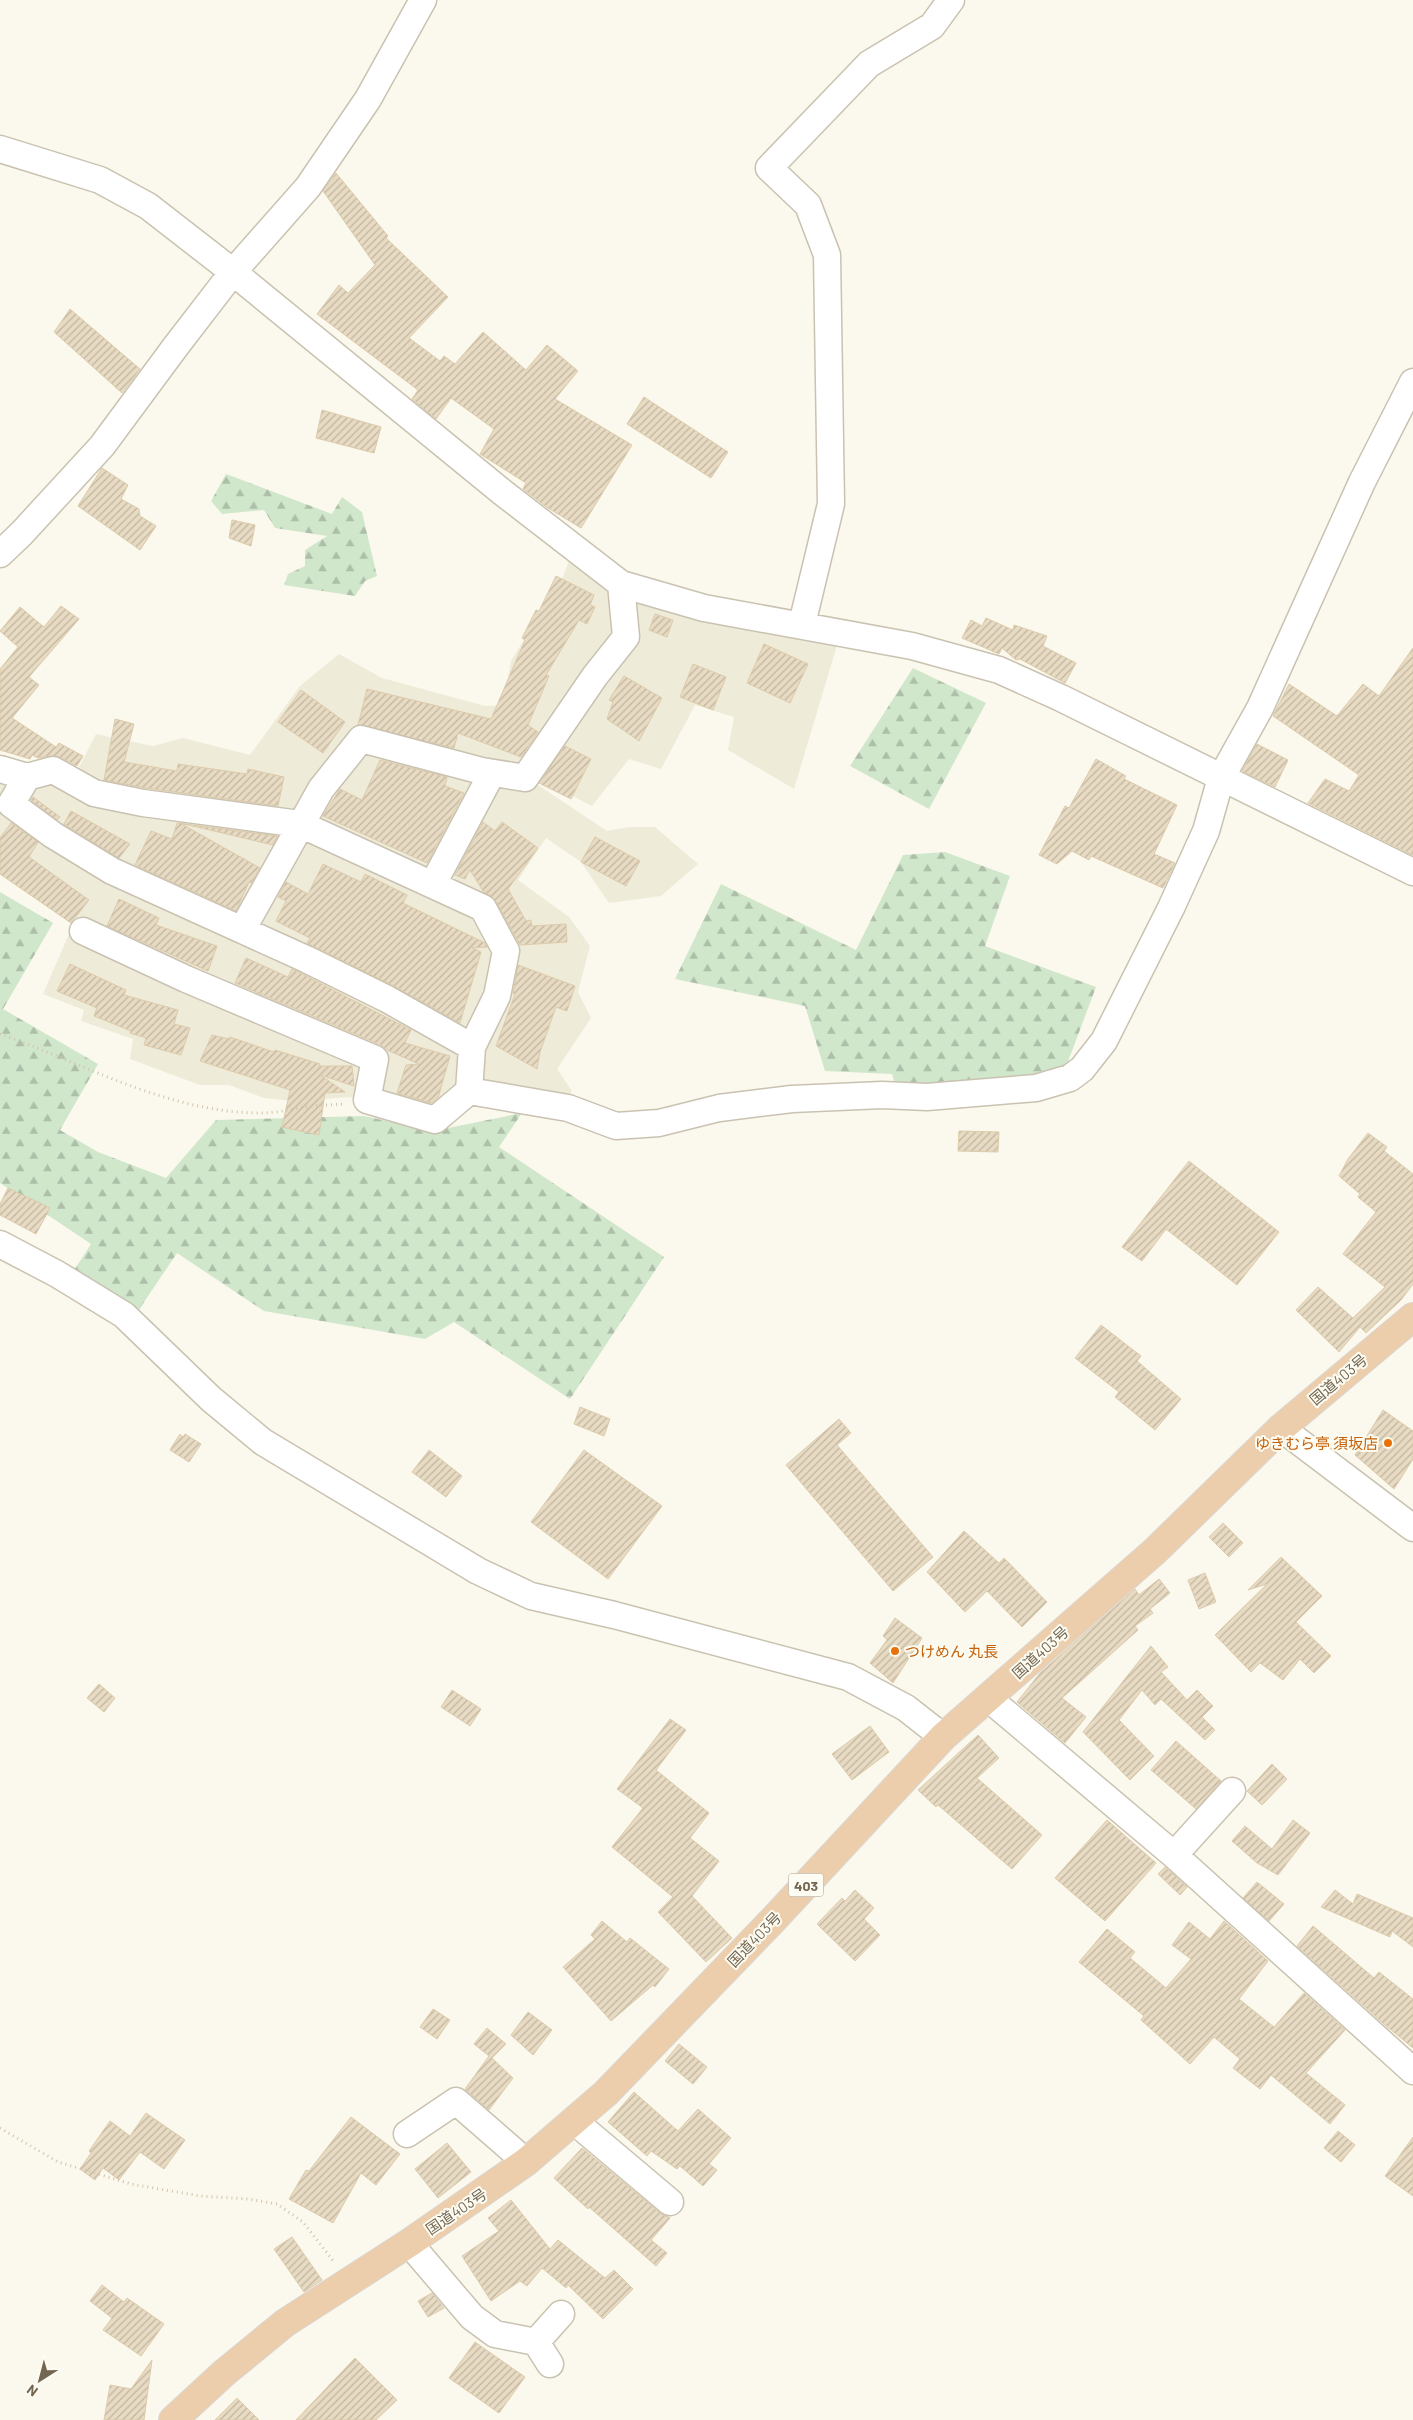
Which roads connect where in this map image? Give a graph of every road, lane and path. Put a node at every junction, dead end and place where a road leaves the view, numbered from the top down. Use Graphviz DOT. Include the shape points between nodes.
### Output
graph roads {
  1 [pos="422,0"];
  2 [pos="950,0"];
  3 [pos="0,149"];
  4 [pos="233,272"];
  5 [pos="1413,382"];
  6 [pos="0,554"];
  7 [pos="621,584"];
  8 [pos="802,624"];
  9 [pos="0,769"];
  10 [pos="492,772"];
  11 [pos="27,777"];
  12 [pos="1221,778"];
  13 [pos="300,824"];
  14 [pos="1413,872"];
  15 [pos="433,884"];
  16 [pos="242,930"];
  17 [pos="83,931"];
  18 [pos="0,1034"];
  19 [pos="472,1047"];
  20 [pos="469,1091"];
  21 [pos="367,1100"];
  22 [pos="0,1244"];
  23 [pos="1413,1317"];
  24 [pos="1281,1428"];
  25 [pos="1413,1528"];
  26 [pos="988,1698"];
  27 [pos="943,1737"];
  28 [pos="1232,1791"];
  29 [pos="1174,1856"];
  30 [pos="1413,2071"];
  31 [pos="574,2121"];
  32 [pos="0,2128"];
  33 [pos="407,2134"];
  34 [pos="526,2162"];
  35 [pos="670,2202"];
  36 [pos="409,2243"];
  37 [pos="349,2282"];
  38 [pos="561,2314"];
  39 [pos="536,2342"];
  40 [pos="550,2364"];
  41 [pos="173,2420"];
  1 -- 4 [label="street" via="368,99 308,187"];
  2 -- 8 [label="street" via="932,26 868,64 769,168 808,205 827,255 831,504"];
  3 -- 4 [label="street" via="100,180 148,206"];
  4 -- 6 [label="street" via="102,446"];
  4 -- 7 [label="street" via="502,492"];
  5 -- 12 [label="street" via="1362,482 1260,708"];
  7 -- 8 [label="street" via="704,608"];
  7 -- 10 [label="street" via="626,637 525,778"];
  8 -- 12 [label="street" via="912,646 998,670"];
  9 -- 11 [label="street"];
  10 -- 13 [label="street" via="362,739 321,789"];
  10 -- 15 [label="street"];
  11 -- 13 [label="street" via="53,770 94,793 143,803"];
  11 -- 16 [label="street" via="11,804 53,835 112,872"];
  12 -- 14 [label="street"];
  12 -- 20 [label="street" via="1206,831 1171,908 1104,1041 1082,1069 1070,1078 1036,1088 927,1097 882,1095 792,1099 719,1108 659,1123 616,1126 568,1108"];
  13 -- 15 [label="street"];
  13 -- 16 [label="street"];
  15 -- 19 [label="street" via="483,908 506,951 497,996"];
  16 -- 19 [label="street" via="387,999"];
  17 -- 21 [label="street" via="186,979 375,1059"];
  18 -- 21 [label="path" via="115,1080 187,1104 280,1113"];
  19 -- 20 [label="street"];
  20 -- 21 [label="street" via="435,1120"];
  22 -- 27 [label="street" via="124,1315 211,1400 263,1442 478,1571 531,1596 848,1677 906,1708"];
  23 -- 24 [label="highway, 国道403号 / 403"];
  24 -- 25 [label="street"];
  24 -- 26 [label="highway, 国道403号 / 403" via="1155,1550"];
  26 -- 27 [label="highway, 国道403号 / 403"];
  26 -- 29 [label="street"];
  27 -- 31 [label="highway, 国道403号 / 403" via="606,2093"];
  28 -- 29 [label="street"];
  29 -- 30 [label="street"];
  31 -- 34 [label="highway, 国道403号 / 403"];
  31 -- 35 [label="street"];
  32 -- 37 [label="path" via="58,2162 131,2184 276,2204 303,2222"];
  33 -- 34 [label="street" via="456,2101"];
  34 -- 36 [label="highway, 国道403号 / 403"];
  36 -- 37 [label="highway, 国道403号 / 403"];
  36 -- 39 [label="street" via="472,2317 495,2334"];
  37 -- 41 [label="highway, 国道403号 / 403" via="285,2323"];
  38 -- 39 [label="street"];
  39 -- 40 [label="street"];
}
